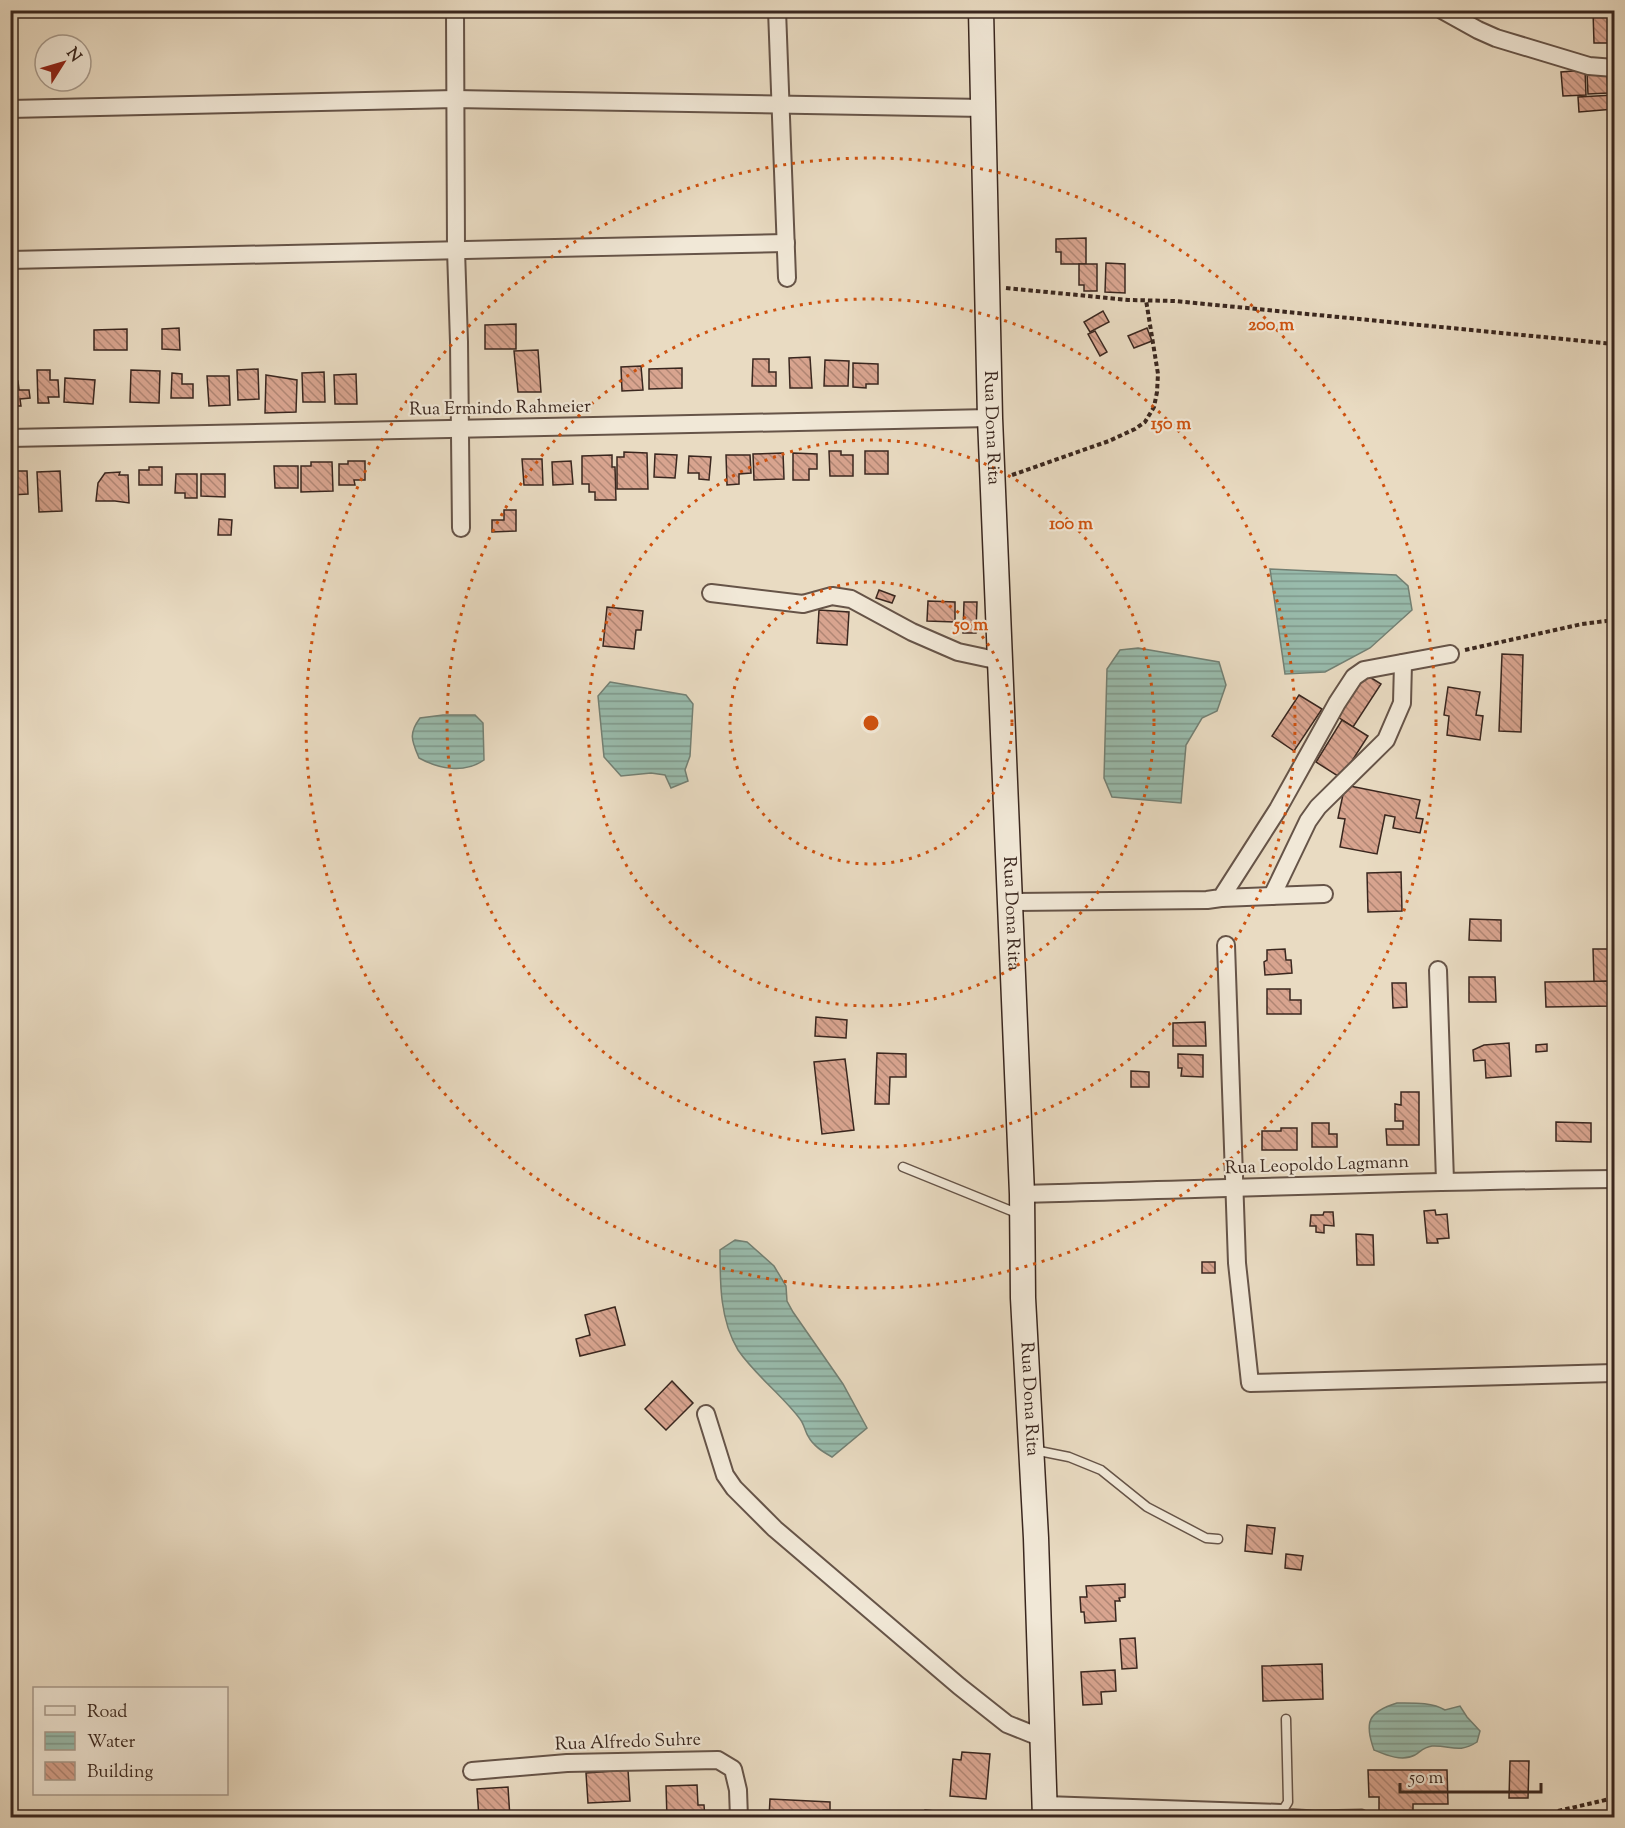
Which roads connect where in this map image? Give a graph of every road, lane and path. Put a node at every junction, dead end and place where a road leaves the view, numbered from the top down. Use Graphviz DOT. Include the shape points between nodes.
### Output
graph roads {
  1 [pos="455,10"];
  2 [pos="777,10"];
  3 [pos="981,10"];
  4 [pos="1442,10"];
  5 [pos="1614,68"];
  6 [pos="455,99"];
  7 [pos="781,105"];
  8 [pos="984,108"];
  9 [pos="10,109"];
  10 [pos="786,243"];
  11 [pos="456,250"];
  12 [pos="10,260"];
  13 [pos="787,278"];
  14 [pos="987,286"];
  15 [pos="1146,300"];
  16 [pos="1614,344"];
  17 [pos="990,418"];
  18 [pos="460,429"];
  19 [pos="10,438"];
  20 [pos="993,482"];
  21 [pos="461,528"];
  22 [pos="711,593"];
  23 [pos="1614,620"];
  24 [pos="1450,654"];
  25 [pos="1000,662"];
  26 [pos="1403,663"];
  27 [pos="1324,894"];
  28 [pos="1272,896"];
  29 [pos="1221,898"];
  30 [pos="1010,902"];
  31 [pos="1226,945"];
  32 [pos="1438,970"];
  33 [pos="903,1167"];
  34 [pos="1614,1179"];
  35 [pos="1445,1180"];
  36 [pos="1236,1189"];
  37 [pos="1022,1205"];
  38 [pos="1614,1373"];
  39 [pos="706,1414"];
  40 [pos="1031,1449"];
  41 [pos="1218,1539"];
  42 [pos="1286,1719"];
  43 [pos="1042,1738"];
  44 [pos="472,1771"];
  45 [pos="1614,1798"];
  46 [pos="1045,1811"];
  47 [pos="1558,1811"];
  48 [pos="1281,1813"];
  49 [pos="1362,1814"];
  50 [pos="740,1818"];
  1 -- 6 [label="street"];
  2 -- 7 [label="street"];
  3 -- 8 [label="main road, Rua Dona Rita"];
  4 -- 5 [label="street" via="1496,38 1589,66"];
  6 -- 7 [label="street"];
  6 -- 9 [label="street"];
  6 -- 11 [label="street"];
  7 -- 8 [label="street"];
  7 -- 10 [label="street"];
  8 -- 14 [label="main road, Rua Dona Rita"];
  10 -- 11 [label="street"];
  10 -- 13 [label="street"];
  11 -- 12 [label="street"];
  11 -- 18 [label="street"];
  14 -- 15 [label="path"];
  14 -- 17 [label="main road, Rua Dona Rita"];
  15 -- 16 [label="path"];
  15 -- 20 [label="path" via="1158,374 1154,407 1145,422 1109,441"];
  17 -- 18 [label="street, Rua Ermindo Rahmeier"];
  17 -- 20 [label="main road, Rua Dona Rita"];
  18 -- 19 [label="street, Rua Ermindo Rahmeier"];
  18 -- 21 [label="street"];
  20 -- 25 [label="main road, Rua Dona Rita"];
  22 -- 25 [label="street" via="803,604 832,596 851,599 958,652"];
  23 -- 24 [label="path"];
  24 -- 26 [label="street"];
  25 -- 30 [label="main road, Rua Dona Rita"];
  26 -- 28 [label="street" via="1402,703 1386,740 1323,799 1308,821"];
  26 -- 29 [label="street" via="1364,670 1354,677"];
  27 -- 28 [label="street"];
  28 -- 29 [label="street"];
  29 -- 30 [label="street"];
  30 -- 37 [label="main road, Rua Dona Rita"];
  31 -- 36 [label="street"];
  32 -- 35 [label="street"];
  33 -- 37 [label="lane"];
  34 -- 35 [label="street, Rua Leopoldo Lagmann"];
  35 -- 36 [label="street, Rua Leopoldo Lagmann"];
  36 -- 37 [label="street, Rua Leopoldo Lagmann"];
  36 -- 38 [label="street" via="1237,1263 1250,1383"];
  37 -- 40 [label="main road, Rua Dona Rita"];
  39 -- 43 [label="street" via="725,1475 775,1529 1007,1725"];
  40 -- 41 [label="lane" via="1069,1457 1101,1470 1147,1507 1206,1538"];
  40 -- 43 [label="main road, Rua Dona Rita"];
  42 -- 48 [label="lane" via="1288,1802"];
  43 -- 46 [label="main road, Rua Dona Rita"];
  44 -- 50 [label="street, Rua Alfredo Suhre" via="567,1763 718,1760 734,1769"];
  45 -- 47 [label="path"];
  46 -- 48 [label="street"];
  48 -- 49 [label="lane"];
}
